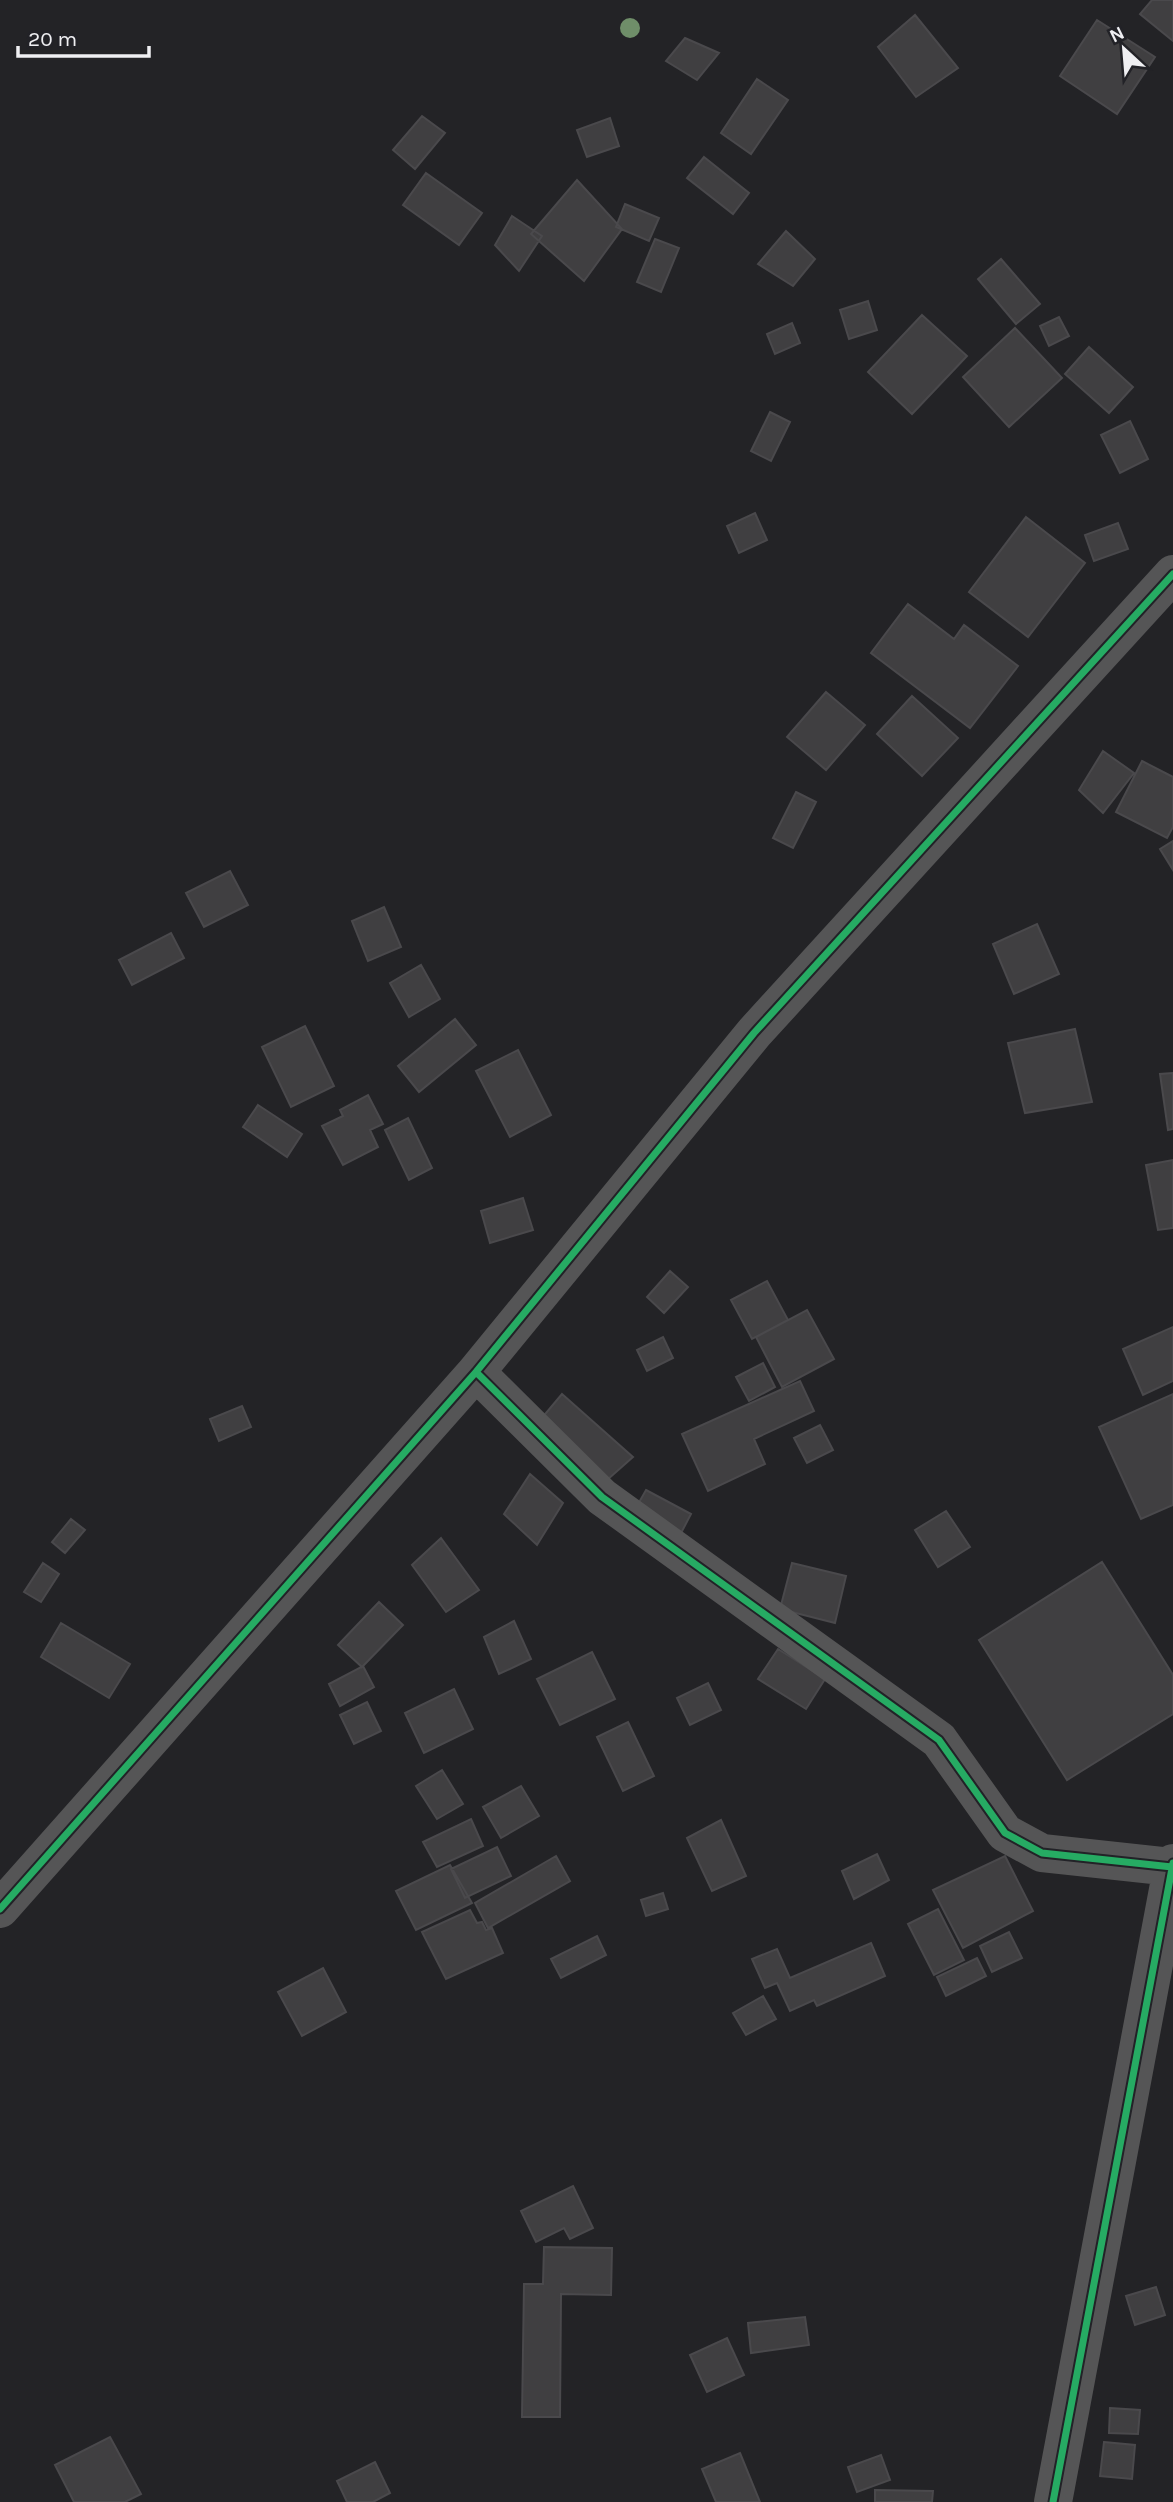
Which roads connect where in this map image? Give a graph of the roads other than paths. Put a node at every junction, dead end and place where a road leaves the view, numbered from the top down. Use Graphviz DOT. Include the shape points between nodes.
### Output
graph roads {
  1 [pos="1173,574"];
  2 [pos="476,1372"];
  3 [pos="1173,1865"];
  4 [pos="0,1909"];
  5 [pos="1053,2502"];
  1 -- 2 [label="street" via="754,1033"];
  2 -- 3 [label="street" via="602,1497 939,1740 1005,1833 1042,1853"];
  2 -- 4 [label="street"];
  3 -- 5 [label="street"];
}
